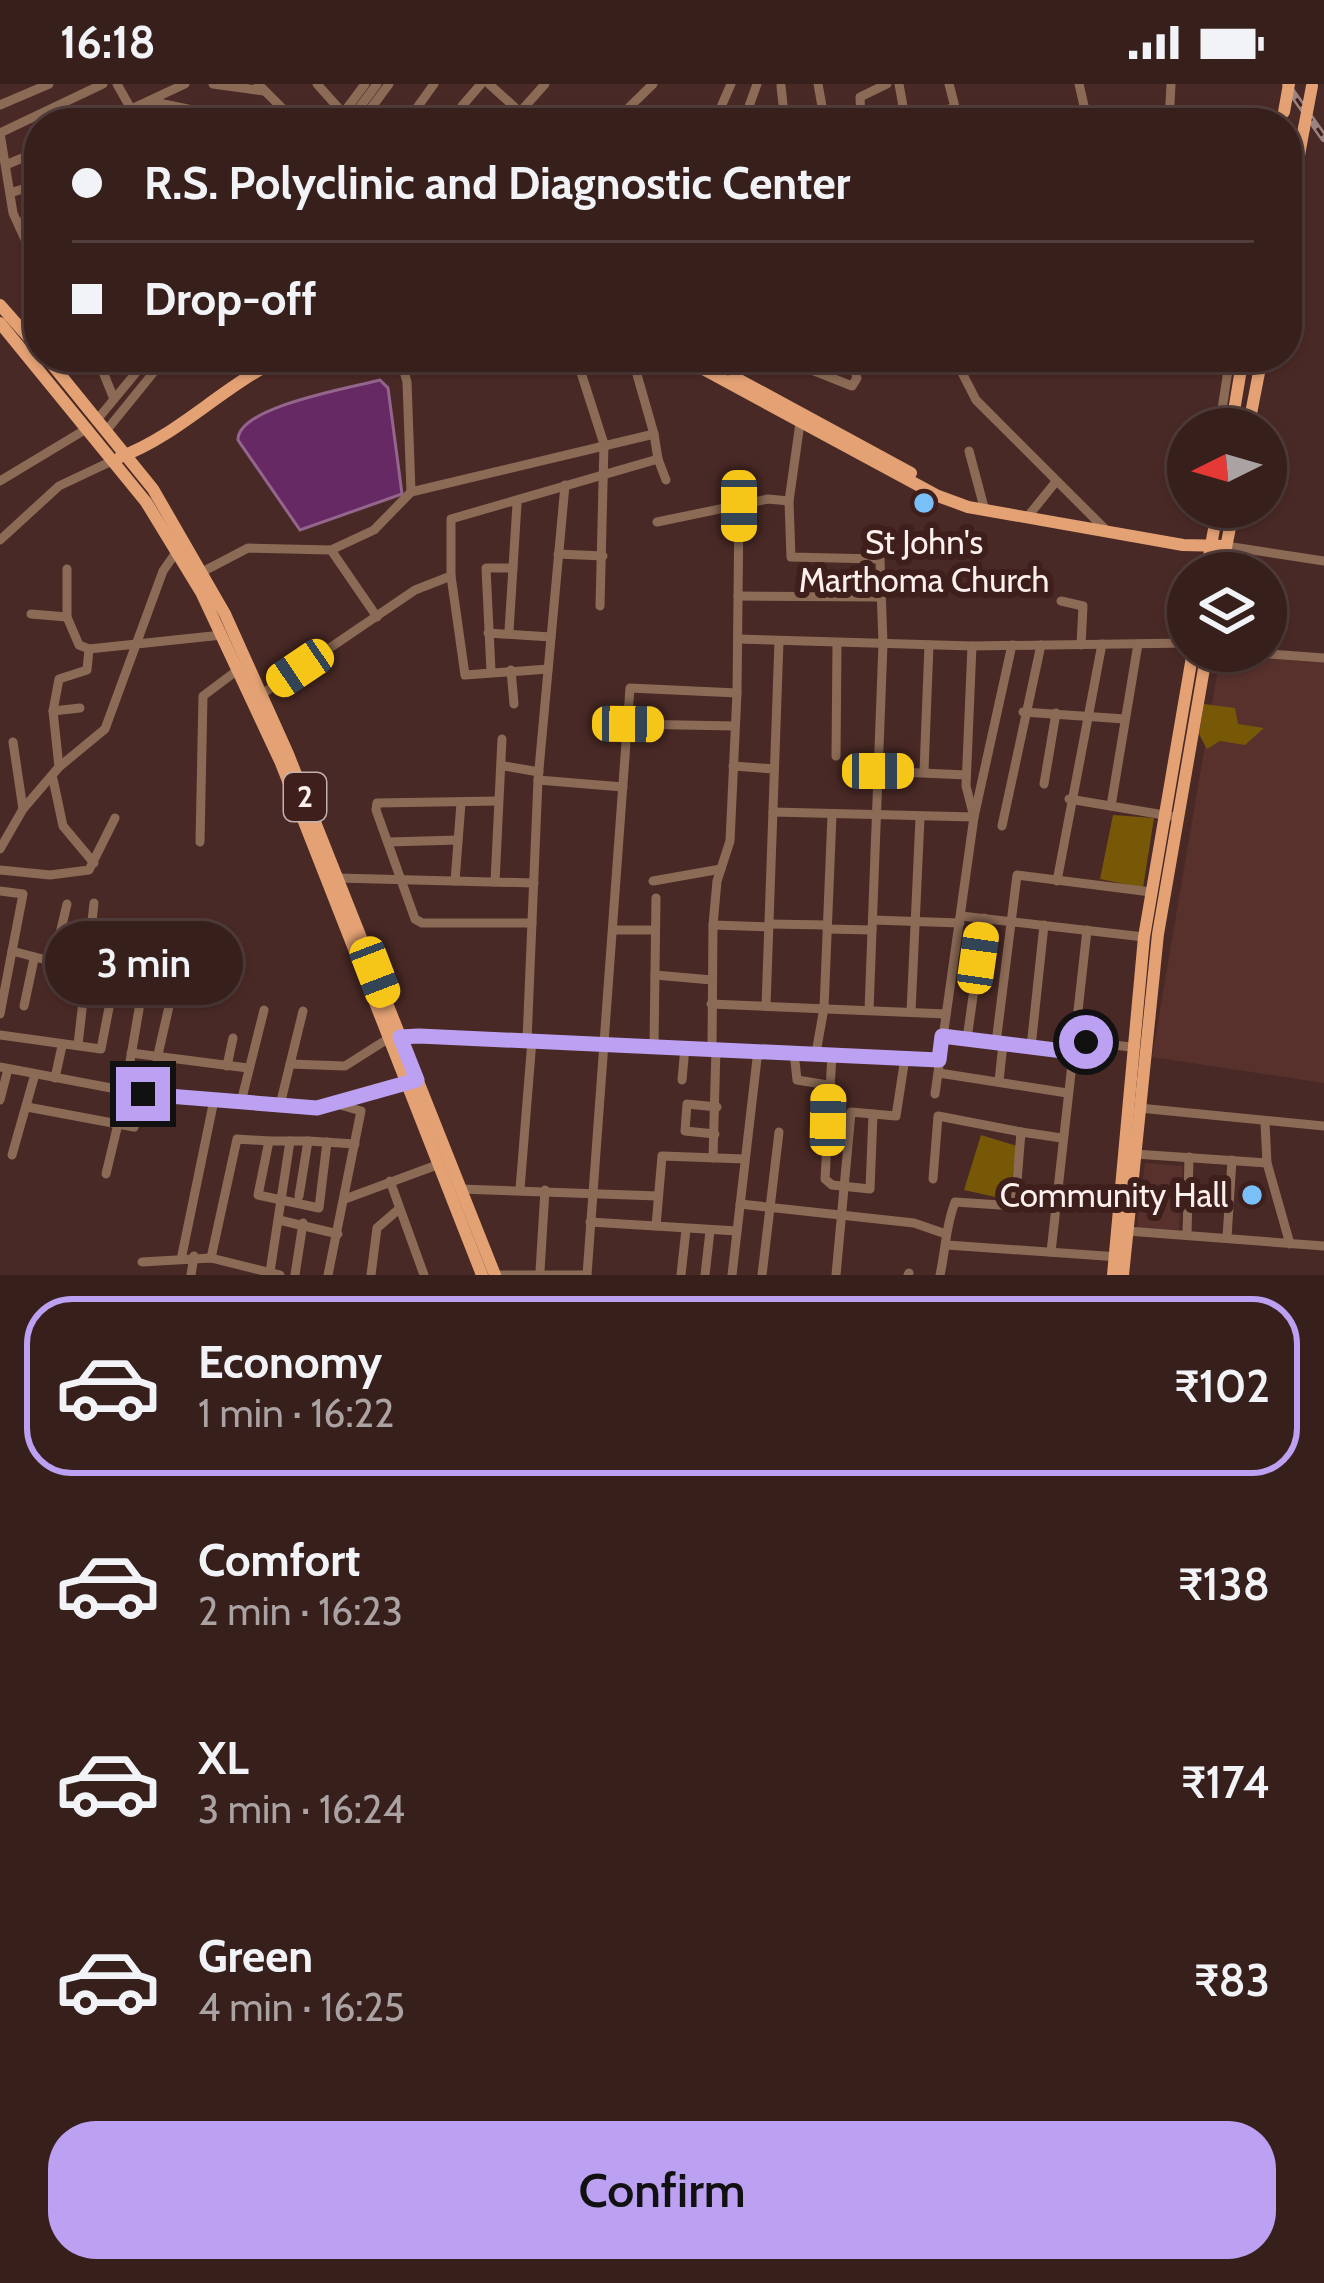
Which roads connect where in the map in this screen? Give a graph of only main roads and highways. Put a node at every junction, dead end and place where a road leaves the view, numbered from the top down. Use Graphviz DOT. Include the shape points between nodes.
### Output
graph roads {
  1 [pos="1312,84"];
  2 [pos="1302,139"];
  3 [pos="0,305"];
  4 [pos="0,323"];
  5 [pos="24,332"];
  6 [pos="24,349"];
  7 [pos="46,372"];
  8 [pos="57,372"];
  9 [pos="249,372"];
  10 [pos="714,372"];
  11 [pos="1240,372"];
  12 [pos="1259,372"];
  13 [pos="1234,408"];
  14 [pos="1252,408"];
  15 [pos="97,427"];
  16 [pos="128,455"];
  17 [pos="113,460"];
  18 [pos="985,508"];
  19 [pos="1214,528"];
  20 [pos="1230,528"];
  21 [pos="1105,529"];
  22 [pos="1210,546"];
  23 [pos="1226,546"];
  24 [pos="1209,552"];
  25 [pos="1225,552"];
  26 [pos="1190,672"];
  27 [pos="1203,672"];
  28 [pos="1170,816"];
  29 [pos="393,1038"];
  30 [pos="411,1082"];
  31 [pos="1120,1257"];
  32 [pos="482,1275"];
  33 [pos="496,1275"];
  34 [pos="1113,1275"];
  35 [pos="1125,1275"];
  1 -- 2 [label="main road, bridge"];
  3 -- 5 [label="main road"];
  4 -- 6 [label="main road, 2"];
  7 -- 15 [label="main road, 2"];
  8 -- 15 [label="main road, 2"];
  9 -- 16 [label="main road"];
  10 -- 18 [label="main road" via="938,496"];
  11 -- 13 [label="main road"];
  12 -- 14 [label="main road"];
  15 -- 16 [label="main road, 2"];
  15 -- 17 [label="main road, 2"];
  16 -- 17 [label="main road"];
  16 -- 29 [label="main road, 2" via="204,571 262,694"];
  17 -- 29 [label="main road, 2" via="177,551 239,670"];
  18 -- 21 [label="main road"];
  18 -- 21 [label="main road"];
  19 -- 22 [label="main road"];
  20 -- 23 [label="main road"];
  21 -- 22 [label="main road"];
  22 -- 23 [label="main road"];
  22 -- 24 [label="main road"];
  23 -- 25 [label="main road"];
  26 -- 28 [label="main road"];
  27 -- 28 [label="main road"];
  28 -- 31 [label="main road"];
  28 -- 31 [label="main road" via="1151,892 1131,1047"];
  29 -- 30 [label="main road, 2"];
  30 -- 32 [label="main road, 2"];
  30 -- 33 [label="main road, 2"];
  31 -- 34 [label="main road"];
  31 -- 35 [label="main road"];
}
